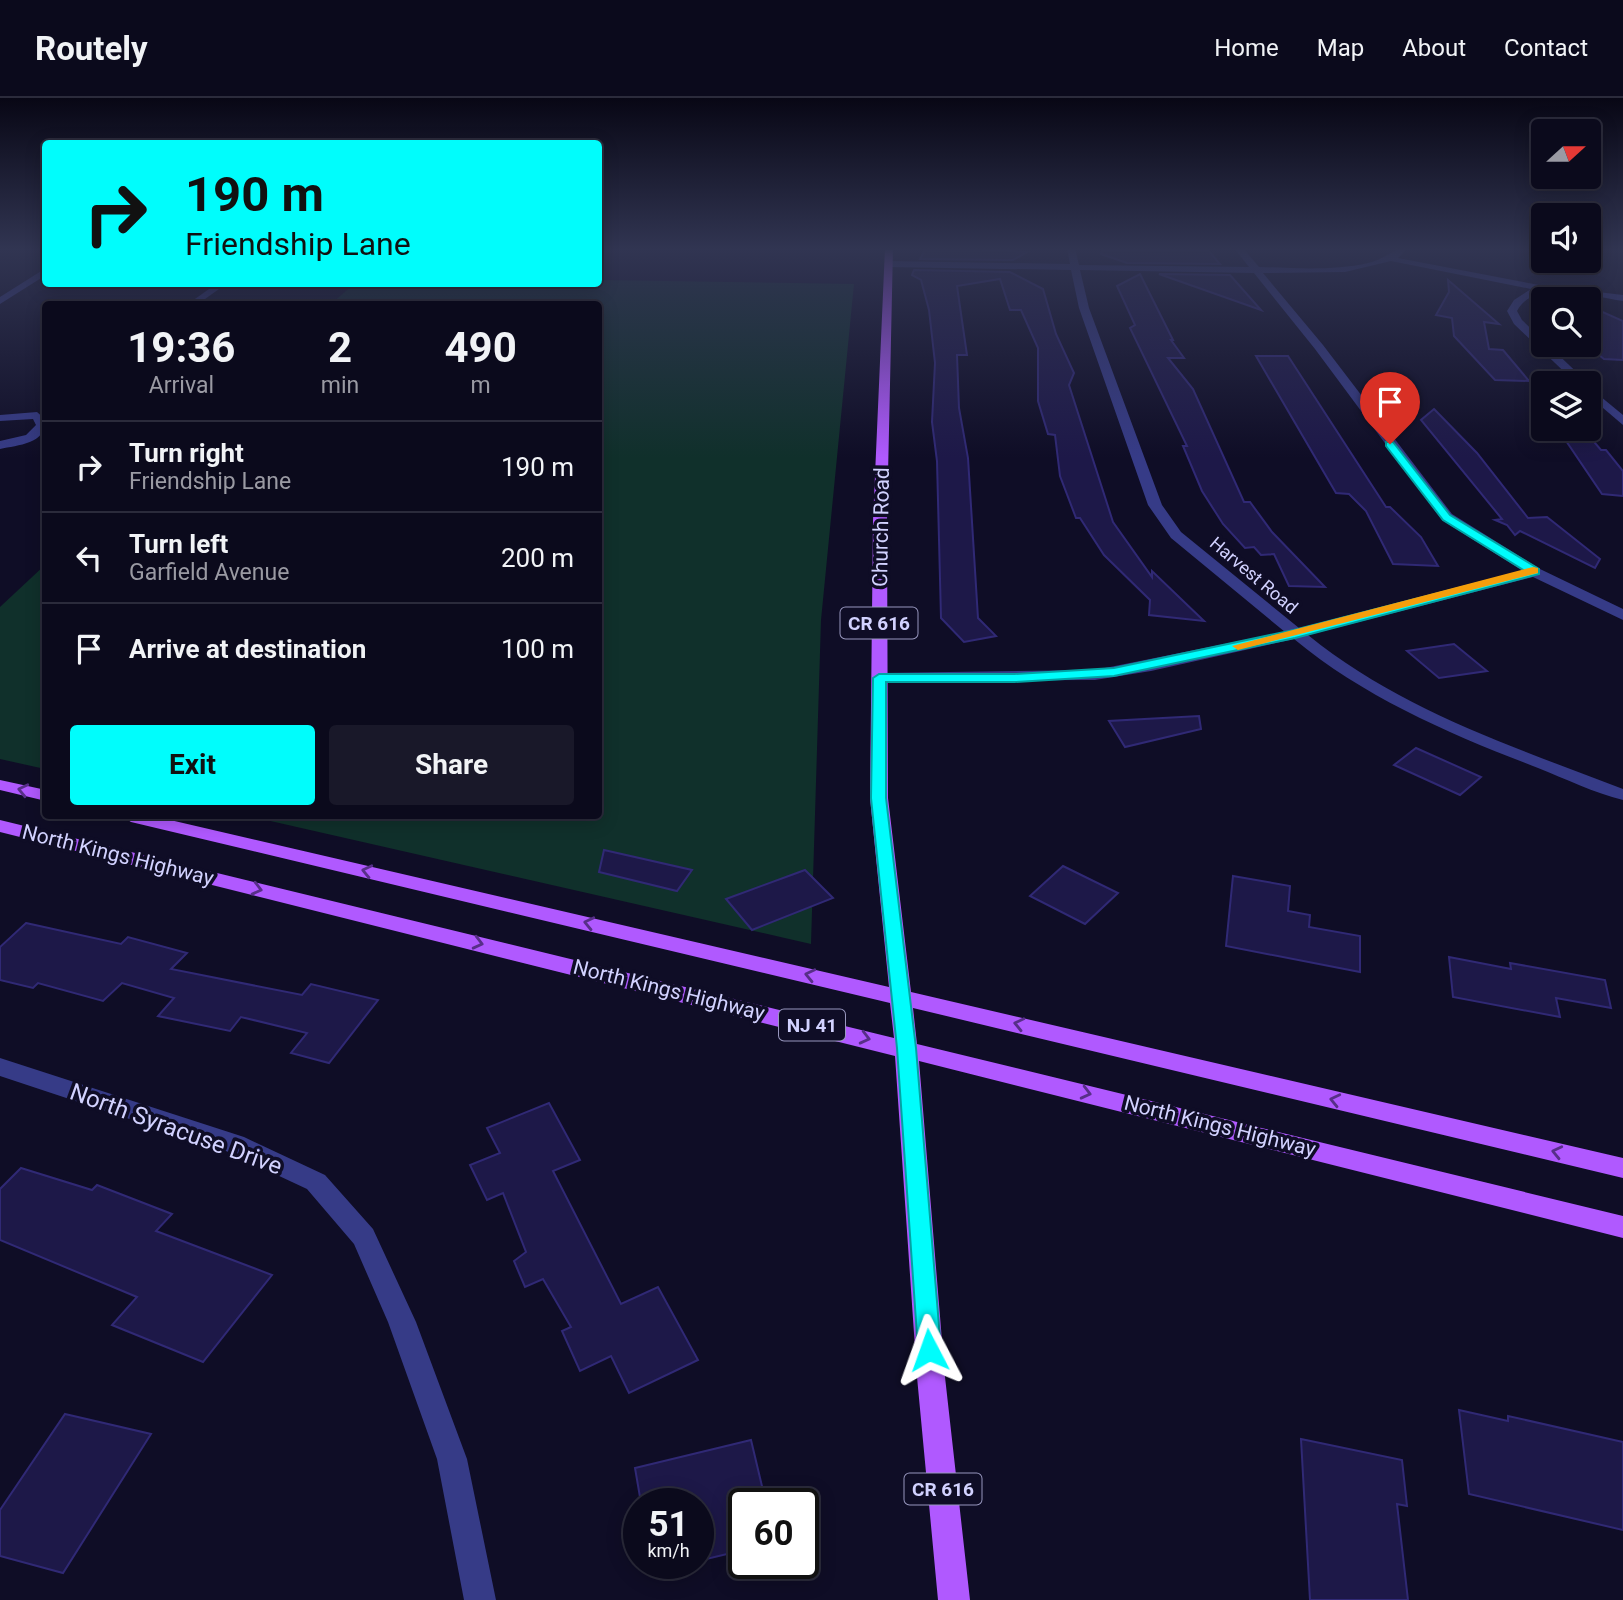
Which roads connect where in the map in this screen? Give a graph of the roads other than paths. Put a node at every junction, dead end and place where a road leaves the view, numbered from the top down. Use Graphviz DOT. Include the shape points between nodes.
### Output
graph roads {
  1 [pos="887,318"];
  2 [pos="1088,318"];
  3 [pos="1296,318"];
  4 [pos="1516,318"];
  5 [pos="1531,334"];
  6 [pos="1555,357"];
  7 [pos="1569,371"];
  8 [pos="1601,401"];
  9 [pos="0,418"];
  10 [pos="1623,421"];
  11 [pos="0,445"];
  12 [pos="1535,572"];
  13 [pos="1623,615"];
  14 [pos="1295,634"];
  15 [pos="879,678"];
  16 [pos="0,785"];
  17 [pos="42,795"];
  18 [pos="1623,795"];
  19 [pos="144,819"];
  20 [pos="0,826"];
  21 [pos="901,996"];
  22 [pos="906,1048"];
  23 [pos="0,1066"];
  24 [pos="1623,1168"];
  25 [pos="1623,1227"];
  26 [pos="480,1600"];
  27 [pos="954,1600"];
  1 -- 15 [label="main road, Church Road / CR 616"];
  2 -- 14 [label="street, Harvest Road" via="1155,505 1176,535"];
  3 -- 12 [label="street" via="1447,517"];
  4 -- 5 [label="street"];
  6 -- 7 [label="street"];
  8 -- 10 [label="street"];
  9 -- 11 [label="street" via="37,415 42,425 33,437"];
  12 -- 13 [label="street"];
  12 -- 14 [label="street"];
  14 -- 15 [label="street" via="1095,675"];
  14 -- 18 [label="street, Harvest Road" via="1387,694 1454,730"];
  15 -- 21 [label="main road, Church Road / CR 616" via="878,798"];
  17 -- 16 [label="main road, North Kings Highway, one-way"];
  21 -- 19 [label="main road, North Kings Highway / NJ 41, one-way"];
  20 -- 22 [label="main road, North Kings Highway / NJ 41, one-way"];
  21 -- 22 [label="main road, Church Road / CR 616"];
  24 -- 21 [label="main road, North Kings Highway / NJ 41, one-way"];
  22 -- 25 [label="main road, North Kings Highway / NJ 41, one-way"];
  22 -- 27 [label="main road, Church Road / CR 616"];
  23 -- 26 [label="street, North Syracuse Drive" via="234,1144 316,1182 364,1237 402,1322 452,1459"];
}
